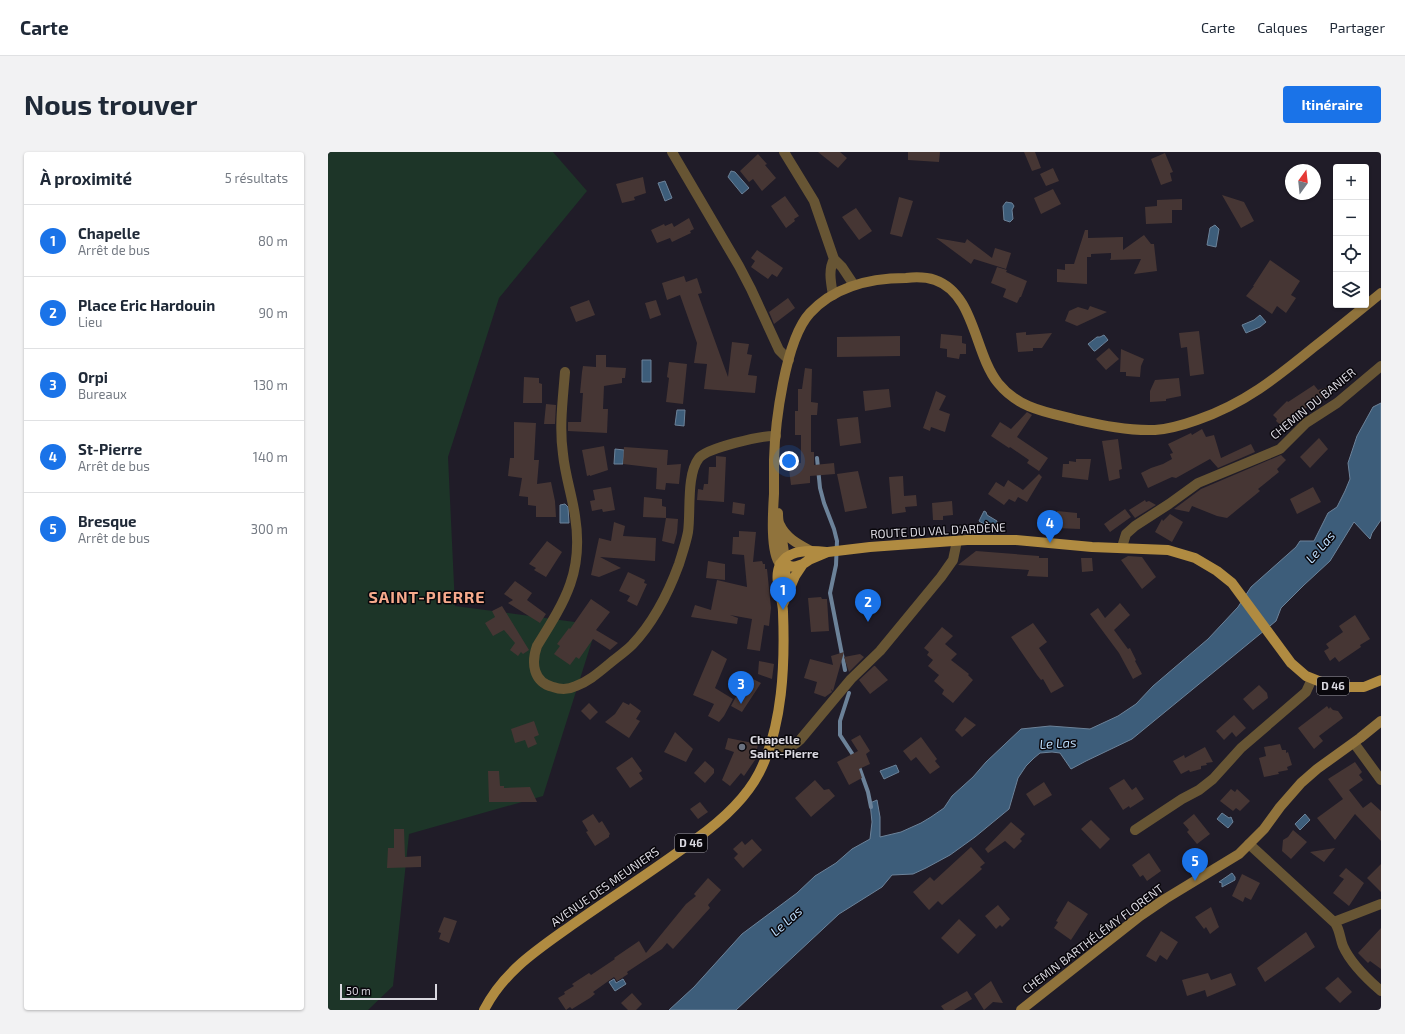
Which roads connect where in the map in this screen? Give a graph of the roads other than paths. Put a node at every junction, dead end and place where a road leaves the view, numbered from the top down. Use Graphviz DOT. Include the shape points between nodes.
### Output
graph roads {
  1 [pos="672,152"];
  2 [pos="784,152"];
  3 [pos="834,259"];
  4 [pos="854,285"];
  5 [pos="1381,293"];
  6 [pos="833,295"];
  7 [pos="788,360"];
  8 [pos="1381,366"];
  9 [pos="565,372"];
  10 [pos="776,436"];
  11 [pos="774,487"];
  12 [pos="780,525"];
  13 [pos="957,541"];
  14 [pos="1122,547"];
  15 [pos="809,550"];
  16 [pos="828,552"];
  17 [pos="783,563"];
  18 [pos="803,564"];
  19 [pos="786,596"];
  20 [pos="783,606"];
  21 [pos="1312,679"];
  22 [pos="1381,680"];
  23 [pos="1381,721"];
  24 [pos="1354,743"];
  25 [pos="770,746"];
  26 [pos="1381,780"];
  27 [pos="1135,830"];
  28 [pos="1249,844"];
  29 [pos="1381,904"];
  30 [pos="1334,922"];
  31 [pos="1381,991"];
  32 [pos="484,1010"];
  33 [pos="1021,1010"];
  1 -- 7 [label="street" via="739,266 779,350"];
  2 -- 3 [label="street" via="814,201"];
  3 -- 4 [label="street"];
  3 -- 6 [label="street" via="831,268"];
  4 -- 5 [label="street" via="897,278 936,280 959,299 990,371 1000,386 1015,400 1052,414 1140,430 1185,424 1248,397 1281,374"];
  4 -- 6 [label="street"];
  6 -- 7 [label="street" via="808,315"];
  7 -- 10 [label="street"];
  8 -- 14 [label="street, CHEMIN DU BANIER" via="1337,403 1306,423 1280,449 1198,483 1135,526 1126,534"];
  9 -- 10 [label="street" via="562,454 575,517 576,558 566,596 534,653 535,673 543,683 550,686 564,690 591,679 631,645 664,602 686,543 690,489 695,465 702,454 716,448"];
  10 -- 11 [label="street"];
  11 -- 12 [label="street"];
  11 -- 17 [label="street" via="774,542 776,558"];
  12 -- 15 [label="street" via="793,541"];
  12 -- 17 [label="street"];
  13 -- 14 [label="main road, ROUTE DU VAL D'ARDÈNE / D 46" via="1016,540"];
  13 -- 16 [label="main road, ROUTE DU VAL D'ARDÈNE / D 46"];
  13 -- 25 [label="street" via="953,560 942,577 880,651 850,679 797,743 788,748"];
  14 -- 21 [label="main road, ROUTE DU VAL D'ARDÈNE / D 46" via="1163,549 1186,555 1210,566 1236,587 1291,663"];
  15 -- 16 [label="main road, D 46"];
  15 -- 17 [label="main road, D 46" via="795,554"];
  16 -- 18 [label="main road, D 46"];
  17 -- 18 [label="main road" via="794,566"];
  17 -- 19 [label="main road"];
  17 -- 20 [label="main road, AVENUE DES MEUNIERS / D 46" via="778,575"];
  18 -- 19 [label="main road, AVENUE DES MEUNIERS / D 46"];
  19 -- 20 [label="main road, AVENUE DES MEUNIERS / D 46"];
  20 -- 25 [label="main road, AVENUE DES MEUNIERS / D 46" via="781,690"];
  21 -- 22 [label="main road, D 46" via="1345,688 1364,687"];
  21 -- 27 [label="street" via="1306,692 1241,748 1213,779"];
  23 -- 24 [label="street, CHEMIN BARTHÉLÉMY FLORENT"];
  24 -- 26 [label="street"];
  24 -- 28 [label="street, CHEMIN BARTHÉLÉMY FLORENT" via="1301,783"];
  25 -- 32 [label="main road, AVENUE DES MEUNIERS / D 46" via="755,781 728,813 685,848 527,958 502,982"];
  28 -- 30 [label="street"];
  28 -- 33 [label="street, CHEMIN BARTHÉLÉMY FLORENT" via="1234,858 1140,916"];
  29 -- 30 [label="street"];
  30 -- 31 [label="street" via="1350,958"];
}
